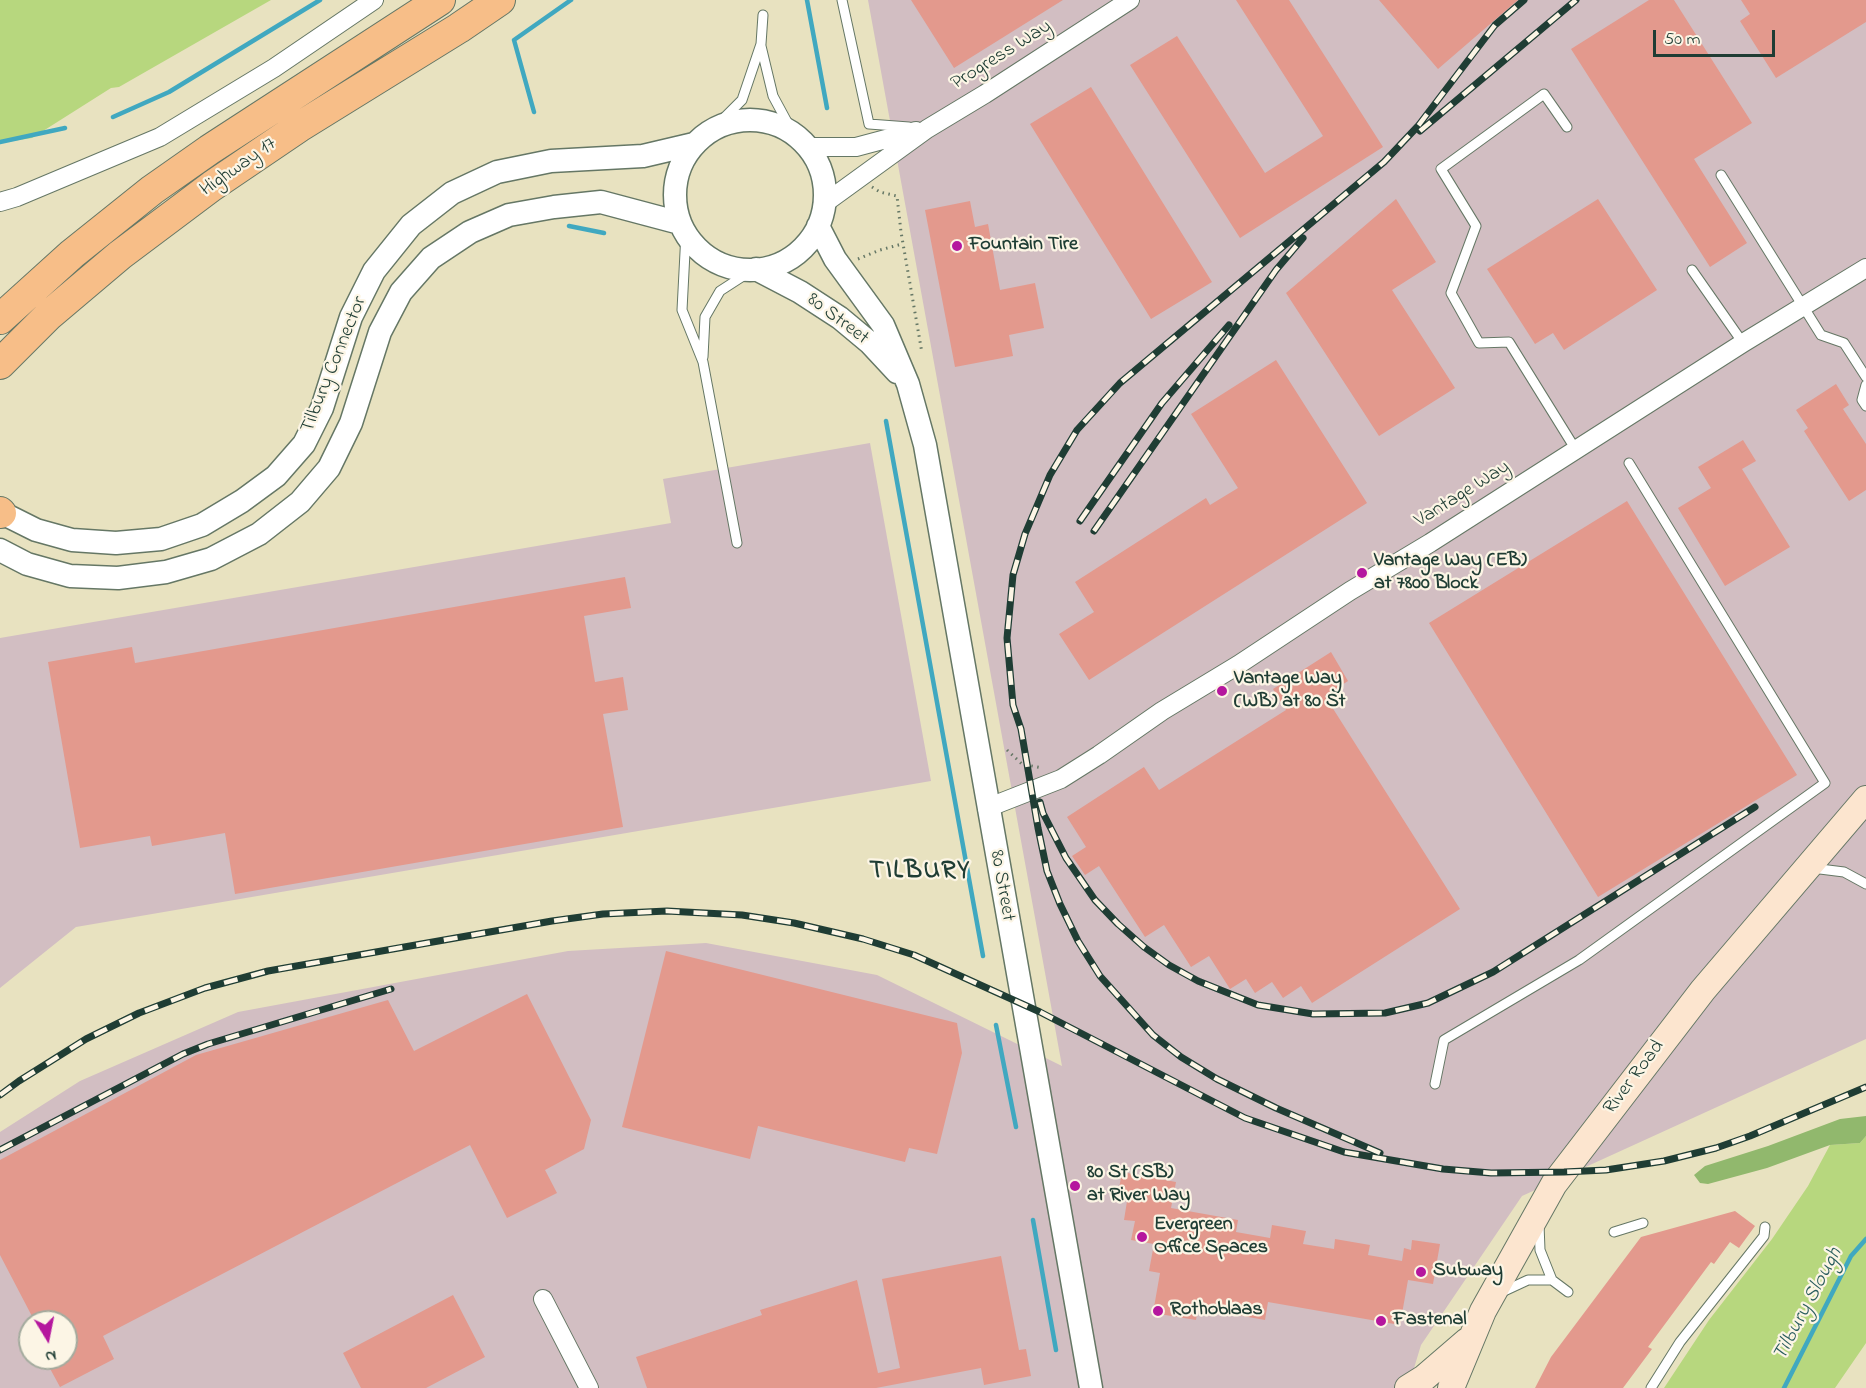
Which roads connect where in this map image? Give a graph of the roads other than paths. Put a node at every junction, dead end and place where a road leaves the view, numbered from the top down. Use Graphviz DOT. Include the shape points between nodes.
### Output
graph roads {
  1 [pos="374,0"];
  2 [pos="440,0"];
  3 [pos="500,0"];
  4 [pos="842,0"];
  5 [pos="1130,0"];
  6 [pos="763,15"];
  7 [pos="761,44"];
  8 [pos="1567,127"];
  9 [pos="927,129"];
  10 [pos="702,138"];
  11 [pos="801,140"];
  12 [pos="260,154"];
  13 [pos="1721,175"];
  14 [pos="0,202"];
  15 [pos="825,203"];
  16 [pos="818,225"];
  17 [pos="683,228"];
  18 [pos="1866,268"];
  19 [pos="755,269"];
  20 [pos="1692,270"];
  21 [pos="1803,307"];
  22 [pos="0,319"];
  23 [pos="1743,343"];
  24 [pos="703,362"];
  25 [pos="0,364"];
  26 [pos="1866,377"];
  27 [pos="0,378"];
  28 [pos="908,384"];
  29 [pos="1866,385"];
  30 [pos="1866,406"];
  31 [pos="1576,450"];
  32 [pos="1629,463"];
  33 [pos="0,512"];
  34 [pos="737,543"];
  35 [pos="0,550"];
  36 [pos="1866,799"];
  37 [pos="987,808"];
  38 [pos="1807,867"];
  39 [pos="1866,884"];
  40 [pos="1435,1084"];
  41 [pos="1538,1212"];
  42 [pos="1643,1223"];
  43 [pos="1765,1227"];
  44 [pos="1614,1232"];
  45 [pos="1552,1280"];
  46 [pos="1568,1292"];
  47 [pos="1490,1297"];
  48 [pos="543,1299"];
  49 [pos="1472,1337"];
  50 [pos="590,1388"];
  51 [pos="1091,1388"];
  52 [pos="1408,1388"];
  53 [pos="1451,1388"];
  54 [pos="1651,1388"];
  1 -- 14 [label="street" via="274,68 160,137"];
  2 -- 22 [label="highway, Highway 17" via="152,189"];
  3 -- 12 [label="highway, Highway 17"];
  4 -- 9 [label="lane" via="869,124"];
  5 -- 9 [label="street, Progress Way"];
  6 -- 7 [label="lane"];
  7 -- 10 [label="lane" via="742,100"];
  7 -- 11 [label="lane" via="774,96"];
  8 -- 31 [label="lane" via="1544,94 1441,169 1476,226 1451,293 1479,343 1509,342"];
  9 -- 11 [label="street, Progress Way" via="856,147"];
  9 -- 15 [label="street, Progress Way"];
  10 -- 11 [label="street" via="716,127 738,120 761,120 783,127"];
  10 -- 17 [label="street" via="681,164 675,184"];
  10 -- 33 [label="street, Tilbury Connector" via="643,156 551,161 497,172 452,193 411,225 375,271 351,317 322,408 304,444 276,476 202,525 161,538 116,543 72,540 36,530"];
  11 -- 15 [label="street" via="819,165"];
  12 -- 25 [label="highway, Highway 17" via="120,255 49,315"];
  12 -- 27 [label="highway" via="56,321"];
  13 -- 21 [label="lane"];
  15 -- 16 [label="street"];
  16 -- 19 [label="street" via="793,256 776,265"];
  16 -- 28 [label="street, 80 Street" via="835,259 883,325"];
  17 -- 19 [label="street" via="704,254 718,263"];
  17 -- 24 [label="lane" via="682,310"];
  17 -- 35 [label="street, Tilbury Connector" via="601,202 554,207 509,215 470,232 431,258 401,292 380,332 351,423 329,468 300,502 259,534 211,559 166,572 118,578 70,576 27,564"];
  18 -- 21 [label="street, Vantage Way"];
  19 -- 24 [label="lane" via="720,291 705,317"];
  19 -- 28 [label="street, 80 Street" via="840,318"];
  20 -- 23 [label="lane"];
  21 -- 23 [label="street, Vantage Way"];
  21 -- 26 [label="lane" via="1821,335 1844,343"];
  23 -- 31 [label="street, Vantage Way"];
  24 -- 34 [label="lane"];
  28 -- 37 [label="street, 80 Street" via="925,446"];
  29 -- 30 [label="lane" via="1862,400"];
  31 -- 37 [label="street, Vantage Way" via="1061,779"];
  32 -- 40 [label="lane" via="1825,783 1579,960 1444,1040"];
  36 -- 38 [label="main road, River Road"];
  37 -- 51 [label="street, 80 Street"];
  38 -- 39 [label="lane" via="1844,872"];
  38 -- 41 [label="main road, River Road" via="1703,990 1554,1184"];
  41 -- 45 [label="lane" via="1540,1250"];
  41 -- 47 [label="main road, River Road"];
  42 -- 44 [label="lane"];
  43 -- 54 [label="lane" via="1764,1236 1680,1342"];
  45 -- 46 [label="lane"];
  45 -- 47 [label="lane" via="1528,1280"];
  47 -- 49 [label="main road, River Road"];
  48 -- 50 [label="street"];
  49 -- 52 [label="main road"];
  49 -- 53 [label="main road, River Road"];
}
